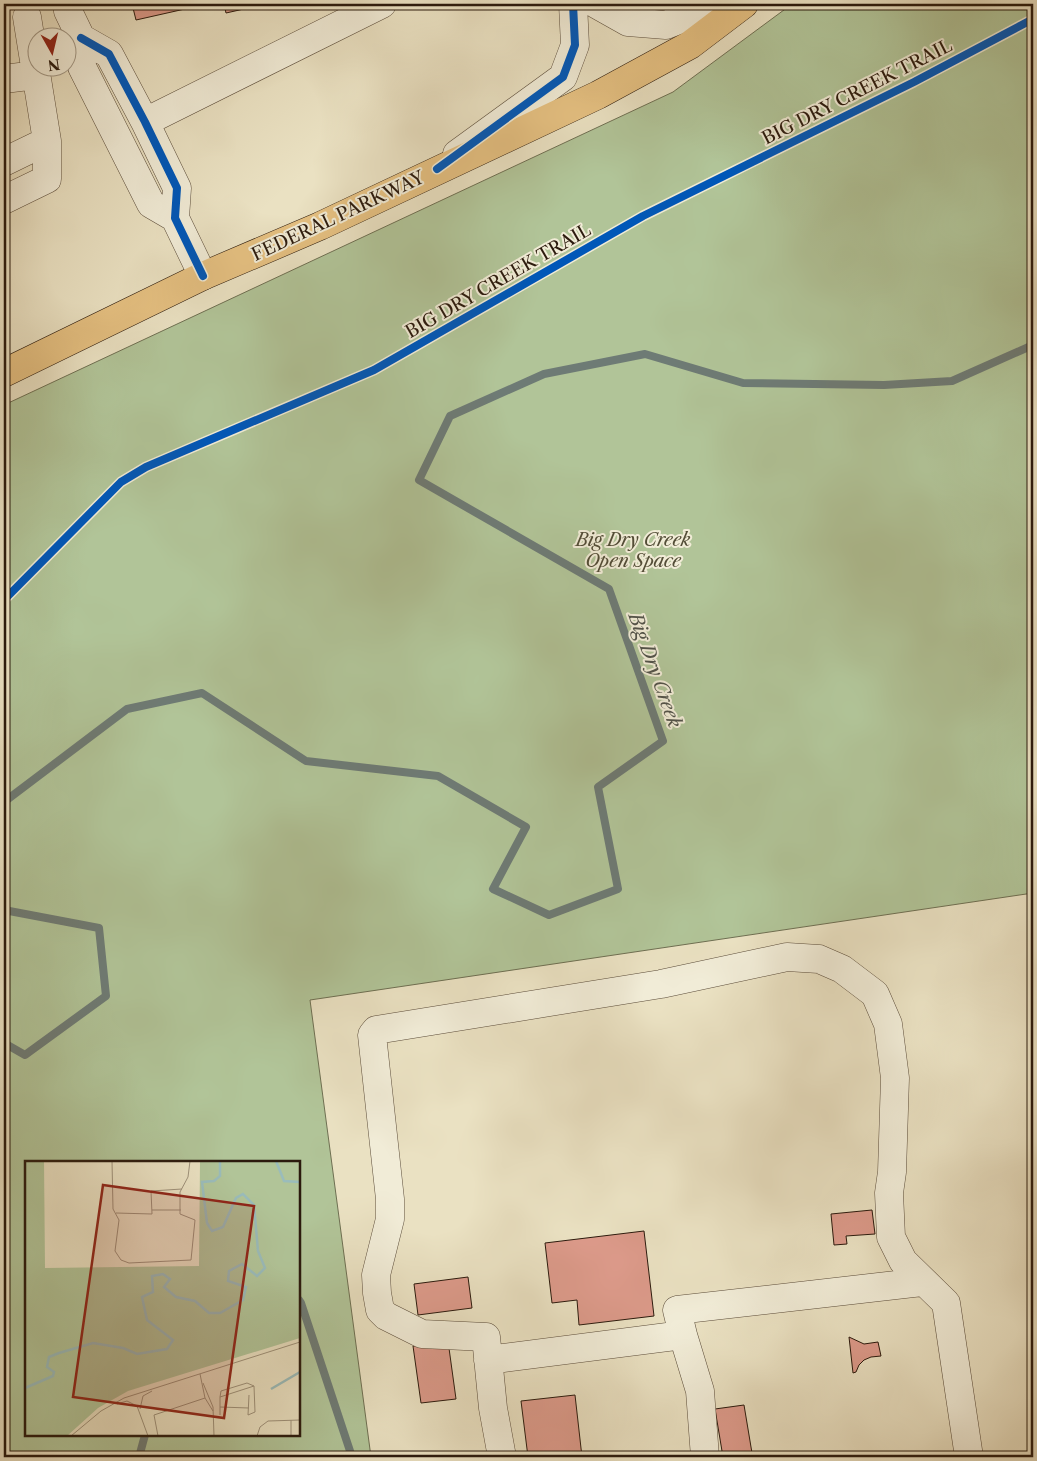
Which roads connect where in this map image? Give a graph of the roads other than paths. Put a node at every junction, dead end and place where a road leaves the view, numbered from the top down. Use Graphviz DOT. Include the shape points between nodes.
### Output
graph roads {
  1 [pos="66,4"];
  2 [pos="382,4"];
  3 [pos="573,4"];
  4 [pos="596,4"];
  5 [pos="719,4"];
  6 [pos="744,4"];
  7 [pos="27,17"];
  8 [pos="29,28"];
  9 [pos="81,38"];
  10 [pos="28,76"];
  11 [pos="36,78"];
  12 [pos="4,79"];
  13 [pos="145,122"];
  14 [pos="47,142"];
  15 [pos="4,162"];
  16 [pos="437,169"];
  17 [pos="4,200"];
  18 [pos="175,218"];
  19 [pos="203,276"];
  20 [pos="4,373"];
  21 [pos="922,1282"];
  22 [pos="683,1335"];
  23 [pos="488,1360"];
  24 [pos="502,1457"];
  25 [pos="705,1457"];
  26 [pos="969,1457"];
  1 -- 9 [label="street"];
  2 -- 13 [label="street"];
  3 -- 16 [label="street" via="575,45 563,76"];
  4 -- 5 [label="street" via="628,22 666,25"];
  6 -- 16 [label="main road, FEDERAL PARKWAY" via="690,45 598,95"];
  7 -- 8 [label="street"];
  9 -- 13 [label="street" via="110,54"];
  9 -- 18 [label="street" via="82,67 151,204"];
  10 -- 12 [label="street"];
  11 -- 14 [label="street"];
  13 -- 18 [label="street" via="177,188"];
  14 -- 15 [label="street"];
  14 -- 17 [label="street" via="47,179"];
  16 -- 19 [label="main road, FEDERAL PARKWAY" via="320,226"];
  18 -- 19 [label="street"];
  19 -- 20 [label="main road, FEDERAL PARKWAY"];
  21 -- 22 [label="street" via="677,1310"];
  21 -- 23 [label="street" via="903,1261 891,1237 889,1193 895,1078 888,1024 875,994 842,969 819,958 787,957 661,984 376,1030 372,1035 390,1199 390,1219 376,1276 380,1310 422,1334 486,1337"];
  21 -- 26 [label="street" via="946,1303"];
  22 -- 23 [label="street"];
  22 -- 25 [label="street" via="700,1391"];
  23 -- 24 [label="street"];
}
